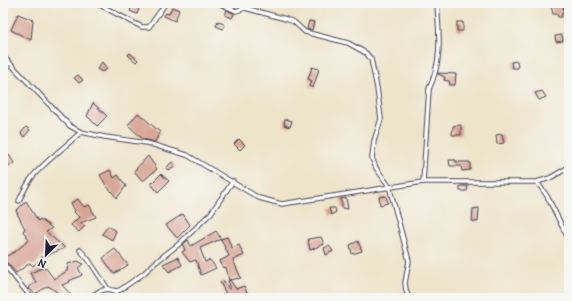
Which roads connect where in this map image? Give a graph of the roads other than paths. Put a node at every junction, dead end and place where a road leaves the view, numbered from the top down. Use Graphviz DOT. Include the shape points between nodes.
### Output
graph roads {
  1 [pos="96,3"];
  2 [pos="166,3"];
  3 [pos="218,3"];
  4 [pos="437,3"];
  5 [pos="3,56"];
  6 [pos="81,132"];
  7 [pos="569,167"];
  8 [pos="233,182"];
  9 [pos="423,182"];
  10 [pos="537,182"];
  11 [pos="389,186"];
  12 [pos="19,201"];
  13 [pos="569,240"];
  14 [pos="80,250"];
  15 [pos="3,263"];
  16 [pos="108,289"];
  17 [pos="116,291"];
  18 [pos="34,298"];
  19 [pos="88,298"];
  20 [pos="118,298"];
  21 [pos="409,298"];
  1 -- 2 [label="street" via="142,27 149,27"];
  3 -- 11 [label="street" via="236,11 245,8 286,19 294,22 305,32 348,43 371,58 381,119 372,158"];
  4 -- 9 [label="street" via="439,61 429,89"];
  5 -- 6 [label="street" via="70,126"];
  6 -- 8 [label="street" via="178,151"];
  6 -- 12 [label="street" via="34,175"];
  7 -- 10 [label="street"];
  8 -- 11 [label="street" via="259,198 282,204"];
  8 -- 17 [label="street" via="211,213 179,244 131,284"];
  9 -- 10 [label="street"];
  9 -- 11 [label="street"];
  10 -- 13 [label="street"];
  11 -- 21 [label="street" via="409,261 405,283"];
  14 -- 16 [label="street"];
  15 -- 18 [label="street"];
  16 -- 17 [label="street"];
  16 -- 19 [label="street"];
  17 -- 20 [label="street"];
}
